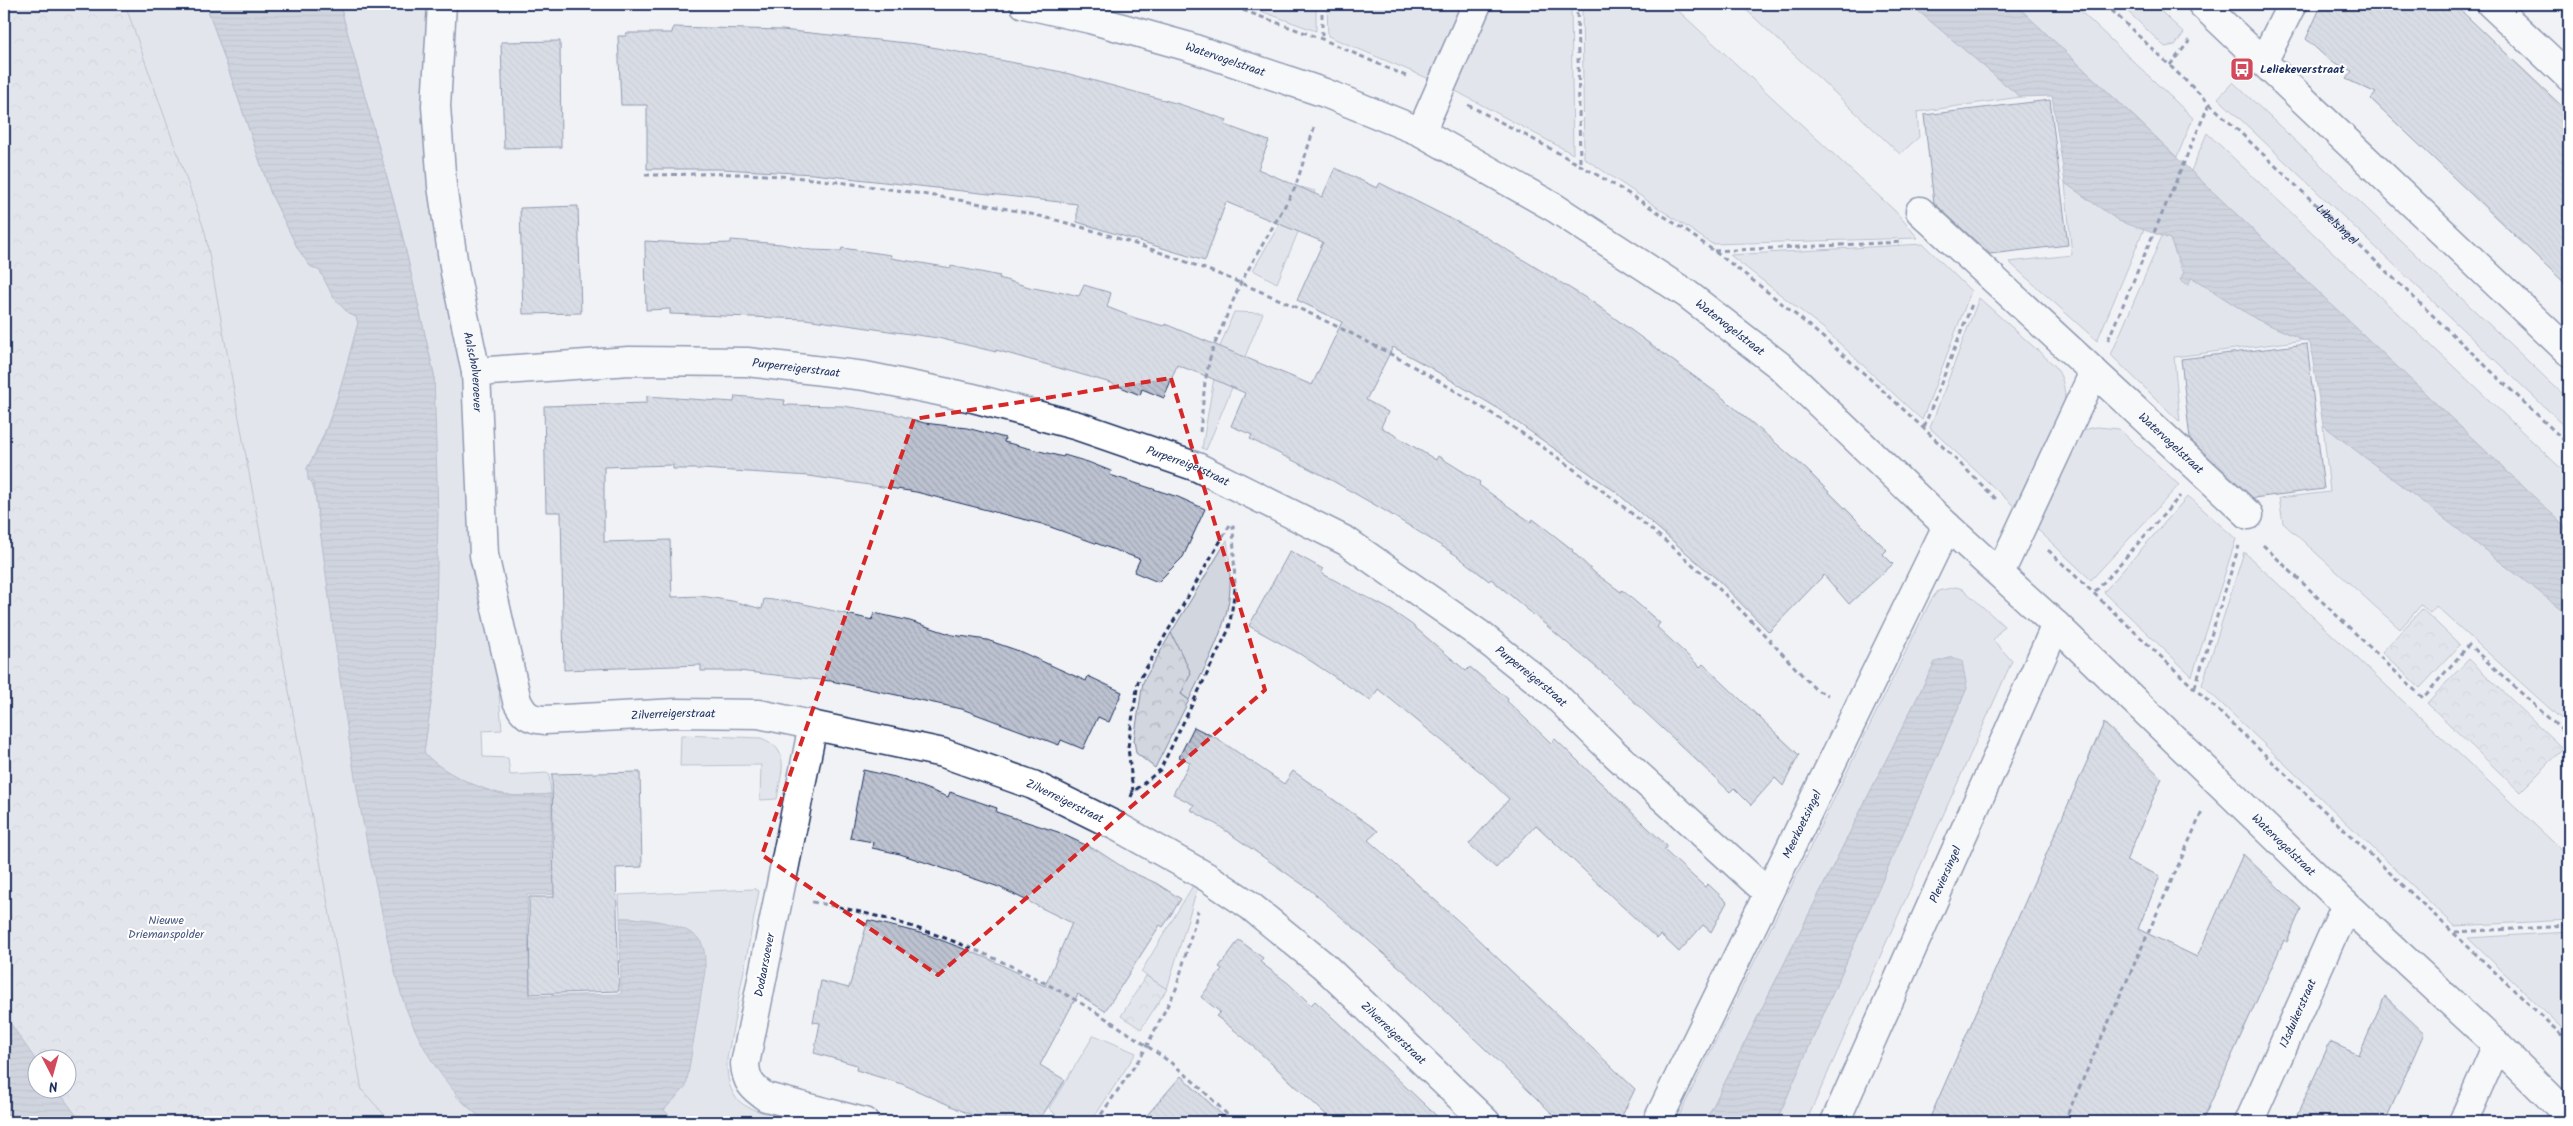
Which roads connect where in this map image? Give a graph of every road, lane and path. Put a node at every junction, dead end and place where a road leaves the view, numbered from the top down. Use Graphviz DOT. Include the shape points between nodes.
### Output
graph roads {
  1 [pos="442,4"];
  2 [pos="1024,4"];
  3 [pos="1322,4"];
  4 [pos="1478,4"];
  5 [pos="1577,4"];
  6 [pos="2105,4"];
  7 [pos="2292,4"];
  8 [pos="2491,4"];
  9 [pos="2211,7"];
  10 [pos="1322,39"];
  11 [pos="2263,62"];
  12 [pos="2569,76"];
  13 [pos="1324,93"];
  14 [pos="2209,104"];
  15 [pos="1420,132"];
  16 [pos="1580,163"];
  17 [pos="645,175"];
  18 [pos="1920,211"];
  19 [pos="1950,239"];
  20 [pos="1714,251"];
  21 [pos="1984,271"];
  22 [pos="1241,282"];
  23 [pos="2569,352"];
  24 [pos="476,372"];
  25 [pos="2094,372"];
  26 [pos="1924,428"];
  27 [pos="2569,444"];
  28 [pos="1197,467"];
  29 [pos="2202,471"];
  30 [pos="2249,515"];
  31 [pos="1947,526"];
  32 [pos="2000,573"];
  33 [pos="2095,592"];
  34 [pos="2056,625"];
  35 [pos="2195,687"];
  36 [pos="1861,708"];
  37 [pos="545,720"];
  38 [pos="813,725"];
  39 [pos="2569,745"];
  40 [pos="1133,792"];
  41 [pos="2203,810"];
  42 [pos="1118,827"];
  43 [pos="1207,877"];
  44 [pos="1768,893"];
  45 [pos="778,896"];
  46 [pos="2346,905"];
  47 [pos="2569,926"];
  48 [pos="2454,932"];
  49 [pos="2497,1045"];
  50 [pos="1146,1046"];
  51 [pos="2569,1116"];
  52 [pos="864,1122"];
  53 [pos="1096,1122"];
  54 [pos="1235,1122"];
  55 [pos="1486,1122"];
  56 [pos="1657,1122"];
  57 [pos="1834,1122"];
  58 [pos="2064,1122"];
  59 [pos="2249,1122"];
  60 [pos="2463,1122"];
  1 -- 24 [label="street, Aalscholveroever" via="436,106 442,186 455,273"];
  2 -- 13 [label="street, Watervogelstraat" via="1186,46"];
  3 -- 10 [label="path"];
  4 -- 15 [label="street"];
  5 -- 16 [label="path"];
  6 -- 14 [label="path, Libelsingel"];
  7 -- 11 [label="street"];
  8 -- 12 [label="street"];
  9 -- 11 [label="street"];
  11 -- 23 [label="street"];
  13 -- 15 [label="street, Watervogelstraat"];
  13 -- 22 [label="path" via="1295,188"];
  14 -- 25 [label="path"];
  14 -- 27 [label="path, Libelsingel"];
  15 -- 31 [label="street, Watervogelstraat" via="1555,208 1687,294 1780,366"];
  17 -- 22 [label="path" via="740,174 844,182 968,201 1090,229"];
  18 -- 19 [label="street, Watervogelstraat"];
  19 -- 20 [label="path"];
  19 -- 21 [label="street, Watervogelstraat"];
  21 -- 25 [label="street, Watervogelstraat"];
  21 -- 26 [label="path"];
  22 -- 28 [label="path" via="1212,353 1205,382"];
  22 -- 36 [label="path" via="1373,343 1478,403 1574,468 1686,559 1759,629 1816,690"];
  24 -- 28 [label="street, Purperreigerstraat" via="629,361 747,362 865,376 973,398 1068,423"];
  24 -- 37 [label="street, Aalscholveroever" via="481,517 486,564 517,702 525,716"];
  25 -- 29 [label="street, Watervogelstraat"];
  25 -- 32 [label="street"];
  28 -- 44 [label="street, Purperreigerstraat" via="1346,541 1480,634 1552,692"];
  29 -- 30 [label="street, Watervogelstraat"];
  29 -- 33 [label="path"];
  30 -- 35 [label="path"];
  30 -- 39 [label="path" via="2263,545 2423,698 2469,645 2566,734"];
  31 -- 32 [label="street, Watervogelstraat"];
  31 -- 36 [label="street, Meerkoetsingel"];
  32 -- 34 [label="street, Watervogelstraat"];
  34 -- 46 [label="street, Watervogelstraat"];
  34 -- 57 [label="street, Pleviersingel"];
  36 -- 44 [label="street, Meerkoetsingel"];
  37 -- 38 [label="street, Zilverreigerstraat" via="677,713 759,714"];
  38 -- 42 [label="street, Zilverreigerstraat" via="943,753 1033,785"];
  38 -- 45 [label="street, Dodaarsoever"];
  40 -- 40 [label="path" via="1160,770 1229,628 1236,589 1233,519 1138,682 1128,746"];
  40 -- 42 [label="path"];
  41 -- 58 [label="path"];
  42 -- 43 [label="street, Zilverreigerstraat"];
  43 -- 50 [label="path" via="1176,989"];
  43 -- 55 [label="street, Zilverreigerstraat" via="1249,905 1324,966"];
  44 -- 56 [label="street, Meerkoetsingel"];
  45 -- 50 [label="path" via="835,906 989,955 1063,991"];
  45 -- 52 [label="street, Dodaarsoever" via="745,1064 746,1076 753,1088 766,1097"];
  46 -- 49 [label="street, Watervogelstraat"];
  46 -- 59 [label="street, IJsduikerstraat"];
  47 -- 48 [label="path"];
  49 -- 51 [label="street, Watervogelstraat"];
  49 -- 60 [label="street"];
  50 -- 53 [label="path"];
  50 -- 54 [label="path" via="1180,1070"];
}
